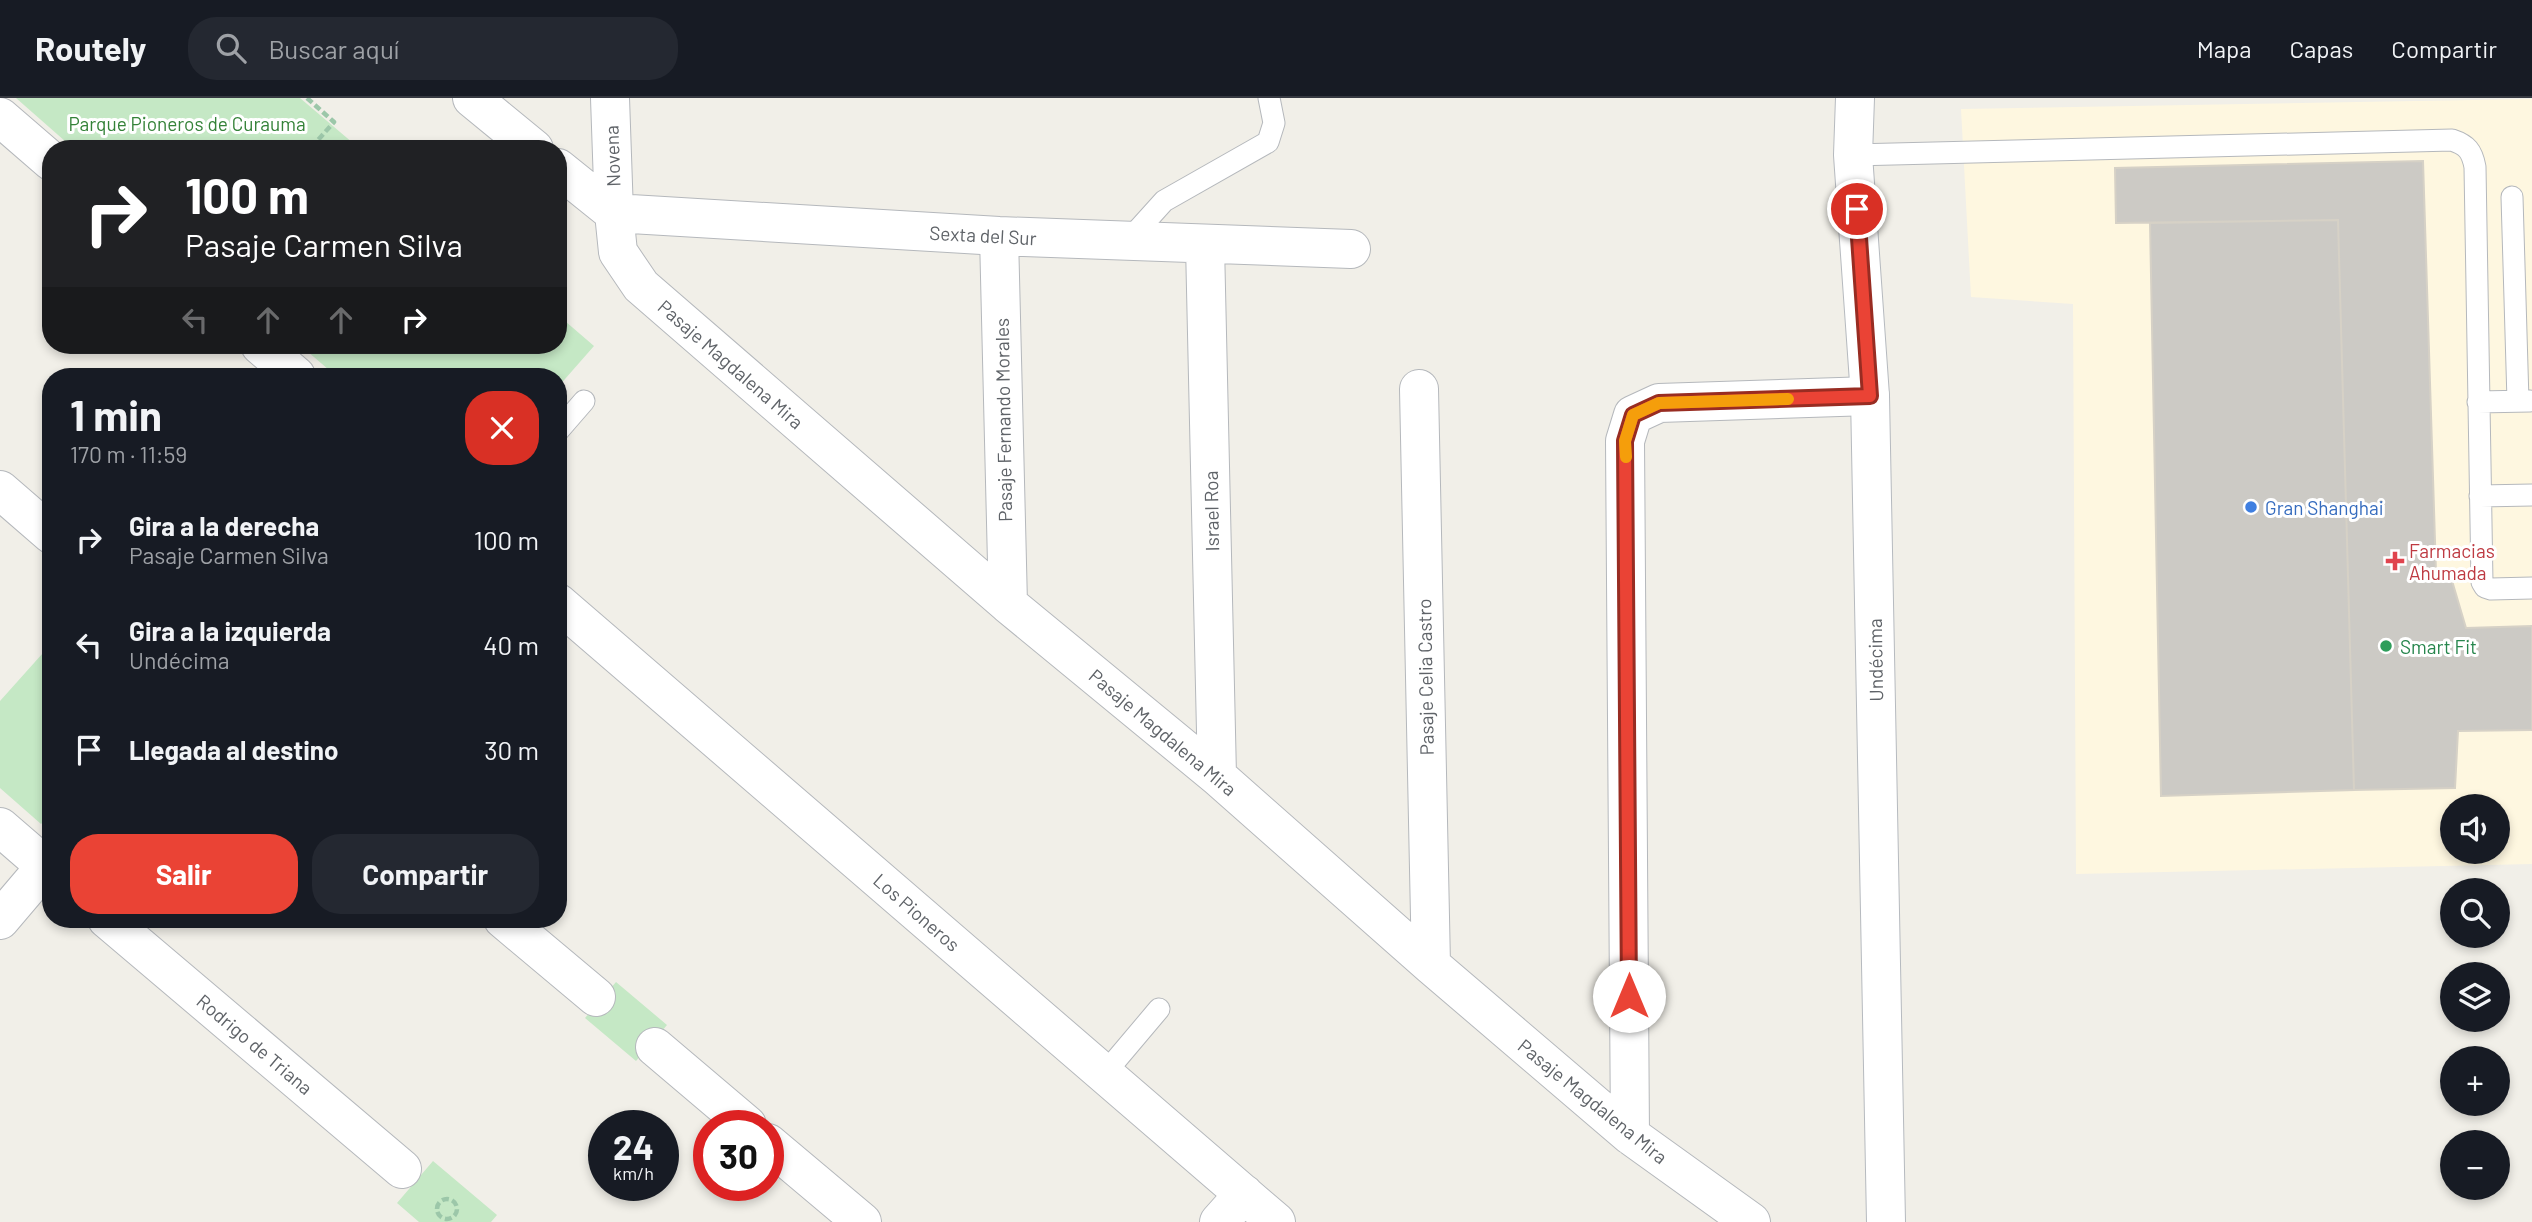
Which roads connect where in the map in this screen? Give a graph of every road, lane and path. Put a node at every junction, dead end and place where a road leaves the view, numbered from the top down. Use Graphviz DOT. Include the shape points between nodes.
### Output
graph roads {
  1 [pos="307,98"];
  2 [pos="472,98"];
  3 [pos="610,98"];
  4 [pos="1269,98"];
  5 [pos="1855,98"];
  6 [pos="0,117"];
  7 [pos="318,140"];
  8 [pos="523,140"];
  9 [pos="42,153"];
  10 [pos="1853,155"];
  11 [pos="567,175"];
  12 [pos="2512,197"];
  13 [pos="614,213"];
  14 [pos="999,236"];
  15 [pos="2523,238"];
  16 [pos="1126,242"];
  17 [pos="1205,245"];
  18 [pos="1352,249"];
  19 [pos="270,354"];
  20 [pos="287,368"];
  21 [pos="1419,389"];
  22 [pos="1870,396"];
  23 [pos="584,401"];
  24 [pos="2525,401"];
  25 [pos="2478,402"];
  26 [pos="567,421"];
  27 [pos="0,490"];
  28 [pos="2532,495"];
  29 [pos="2480,496"];
  30 [pos="42,526"];
  31 [pos="2532,588"];
  32 [pos="1008,604"];
  33 [pos="567,611"];
  34 [pos="1217,776"];
  35 [pos="0,827"];
  36 [pos="42,860"];
  37 [pos="42,874"];
  38 [pos="0,920"];
  39 [pos="118,928"];
  40 [pos="514,928"];
  41 [pos="1431,965"];
  42 [pos="596,997"];
  43 [pos="1159,1009"];
  44 [pos="655,1047"];
  45 [pos="1105,1073"];
  46 [pos="729,1110"];
  47 [pos="1630,1135"];
  48 [pos="784,1156"];
  49 [pos="402,1169"];
  50 [pos="1232,1208"];
  51 [pos="455,1216"];
  52 [pos="461,1222"];
  53 [pos="862,1222"];
  54 [pos="1276,1222"];
  55 [pos="1751,1222"];
  56 [pos="1886,1222"];
  1 -- 7 [label="path" via="334,122"];
  2 -- 8 [label="street"];
  3 -- 13 [label="street, Novena"];
  4 -- 16 [label="lane" via="1274,123 1268,142 1164,201"];
  5 -- 10 [label="street, Undécima"];
  6 -- 9 [label="street"];
  10 -- 22 [label="street, Undécima"];
  10 -- 25 [label="lane" via="2452,139 2472,153 2475,167"];
  11 -- 13 [label="street"];
  12 -- 15 [label="lane"];
  13 -- 14 [label="street, Sexta del Sur"];
  13 -- 32 [label="street, Pasaje Magdalena Mira" via="618,252 641,286"];
  14 -- 16 [label="street, Sexta del Sur"];
  14 -- 32 [label="street, Pasaje Fernando Morales"];
  15 -- 24 [label="lane"];
  16 -- 17 [label="street, Sexta del Sur"];
  17 -- 18 [label="street, Sexta del Sur"];
  17 -- 34 [label="street, Israel Roa"];
  19 -- 20 [label="street"];
  21 -- 41 [label="street, Pasaje Celia Castro"];
  22 -- 47 [label="street" via="1659,403 1633,415 1625,441"];
  22 -- 56 [label="street, Undécima"];
  23 -- 26 [label="lane"];
  24 -- 25 [label="lane"];
  25 -- 29 [label="lane"];
  27 -- 30 [label="street"];
  28 -- 29 [label="lane"];
  29 -- 31 [label="lane" via="2482,582 2491,589"];
  32 -- 34 [label="street, Pasaje Magdalena Mira"];
  33 -- 45 [label="street, Los Pioneros"];
  34 -- 41 [label="street, Pasaje Magdalena Mira"];
  35 -- 36 [label="street"];
  37 -- 38 [label="street"];
  39 -- 49 [label="street, Rodrigo de Triana"];
  40 -- 42 [label="street"];
  41 -- 47 [label="street, Pasaje Magdalena Mira"];
  43 -- 45 [label="lane"];
  44 -- 46 [label="street"];
  45 -- 50 [label="street, Los Pioneros"];
  47 -- 55 [label="street, Pasaje Magdalena Mira"];
  48 -- 53 [label="street"];
  50 -- 54 [label="street, Los Pioneros"];
  51 -- 51 [label="path" via="453,1201 438,1204 440,1217"];
  51 -- 52 [label="path"];
}
